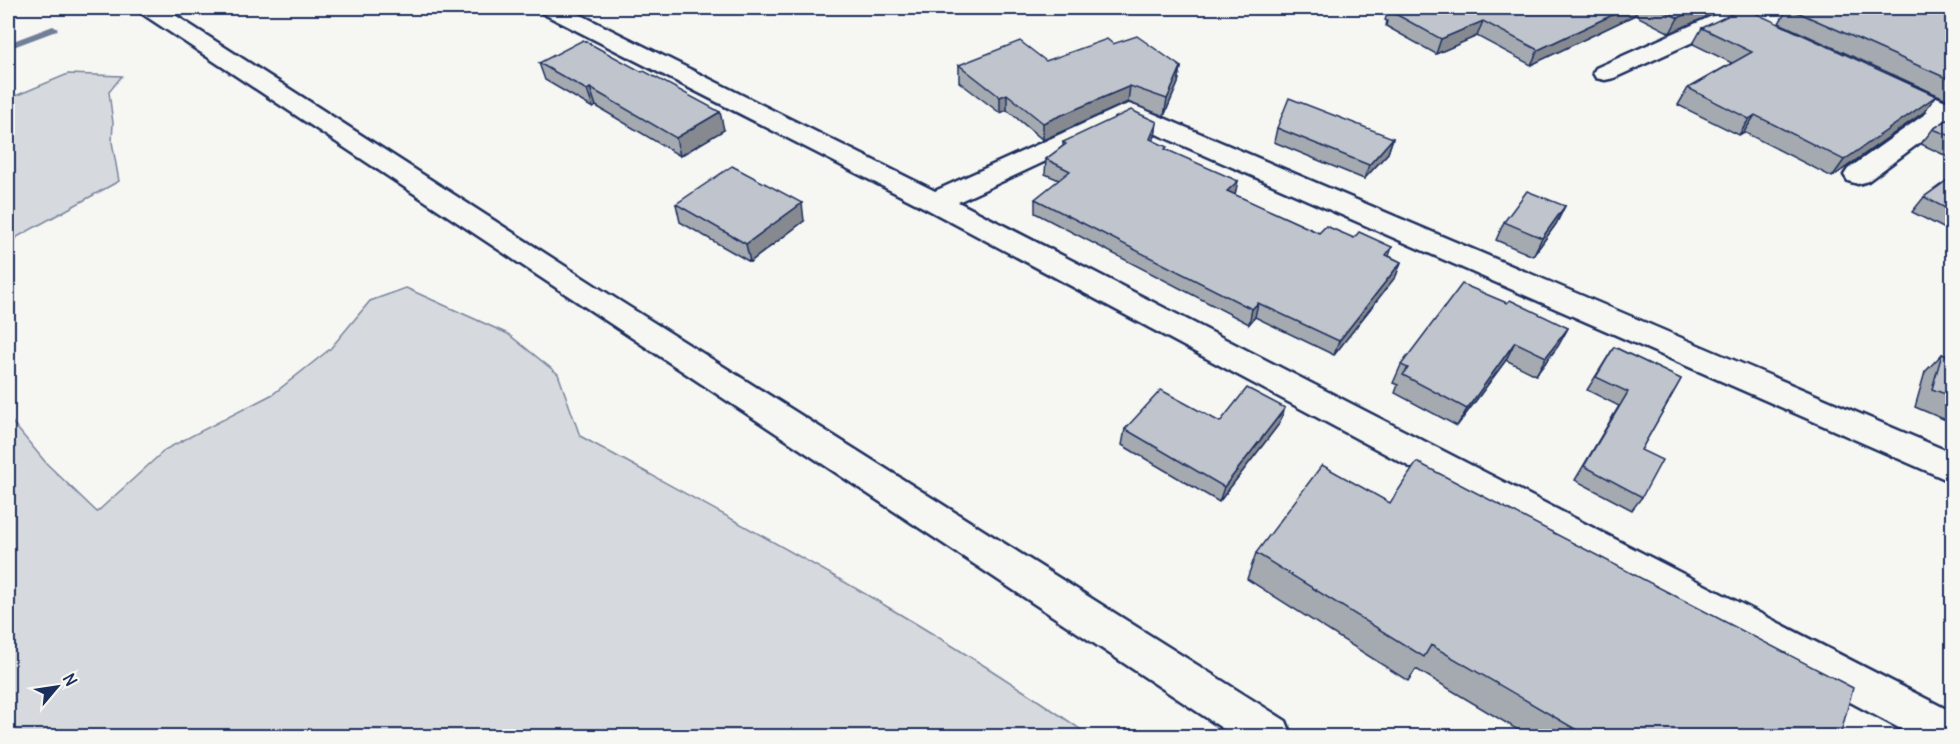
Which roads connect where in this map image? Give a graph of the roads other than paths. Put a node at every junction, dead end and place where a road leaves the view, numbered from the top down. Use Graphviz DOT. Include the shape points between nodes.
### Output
graph roads {
  1 [pos="149,8"];
  2 [pos="550,8"];
  3 [pos="1742,10"];
  4 [pos="1768,28"];
  5 [pos="1605,73"];
  6 [pos="1873,76"];
  7 [pos="1950,112"];
  8 [pos="1858,175"];
  9 [pos="934,202"];
  10 [pos="1953,468"];
  11 [pos="1953,734"];
  12 [pos="1270,736"];
  1 -- 12 [label="street"];
  2 -- 9 [label="street"];
  3 -- 4 [label="street"];
  3 -- 5 [label="street"];
  6 -- 7 [label="street"];
  7 -- 8 [label="street"];
  9 -- 10 [label="street" via="1129,112"];
  9 -- 11 [label="street"];
}
